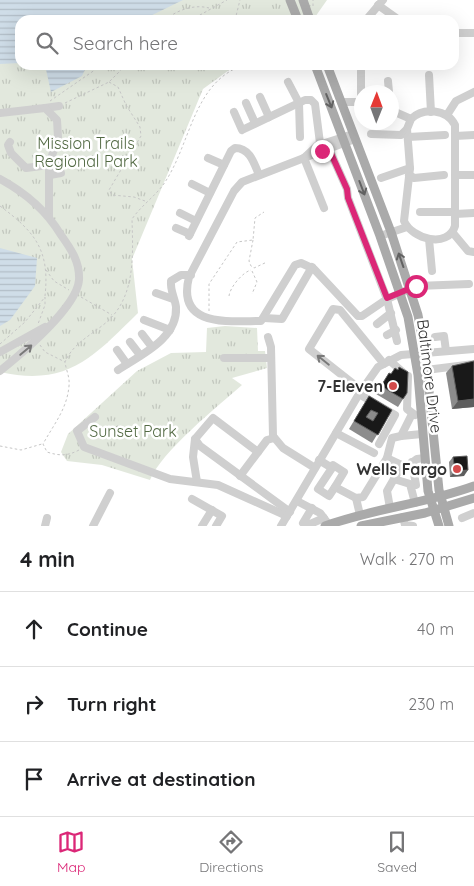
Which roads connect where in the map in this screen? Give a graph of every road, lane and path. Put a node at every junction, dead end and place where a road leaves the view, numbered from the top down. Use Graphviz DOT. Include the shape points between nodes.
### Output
graph roads {
  1 [pos="227,0"];
  2 [pos="240,0"];
  3 [pos="290,0"];
  4 [pos="303,0"];
  5 [pos="380,3"];
  6 [pos="209,8"];
  7 [pos="171,15"];
  8 [pos="198,15"];
  9 [pos="236,15"];
  10 [pos="296,15"];
  11 [pos="308,15"];
  12 [pos="370,15"];
  13 [pos="393,15"];
  14 [pos="459,33"];
  15 [pos="474,33"];
  16 [pos="96,70"];
  17 [pos="121,70"];
  18 [pos="230,70"];
  19 [pos="317,70"];
  20 [pos="329,70"];
  21 [pos="361,71"];
  22 [pos="429,75"];
  23 [pos="388,81"];
  24 [pos="109,82"];
  25 [pos="288,82"];
  26 [pos="388,85"];
  27 [pos="474,92"];
  28 [pos="260,97"];
  29 [pos="341,102"];
  30 [pos="246,103"];
  31 [pos="300,103"];
  32 [pos="59,106"];
  33 [pos="44,108"];
  34 [pos="234,112"];
  35 [pos="431,112"];
  36 [pos="0,113"];
  37 [pos="399,114"];
  38 [pos="447,115"];
  39 [pos="269,117"];
  40 [pos="410,119"];
  41 [pos="255,124"];
  42 [pos="407,133"];
  43 [pos="371,134"];
  44 [pos="445,135"];
  45 [pos="455,136"];
  46 [pos="474,136"];
  47 [pos="300,137"];
  48 [pos="354,137"];
  49 [pos="344,140"];
  50 [pos="10,142"];
  51 [pos="323,147"];
  52 [pos="208,158"];
  53 [pos="304,158"];
  54 [pos="49,165"];
  55 [pos="224,165"];
  56 [pos="61,173"];
  57 [pos="412,173"];
  58 [pos="455,174"];
  59 [pos="50,175"];
  60 [pos="259,175"];
  61 [pos="444,175"];
  62 [pos="474,175"];
  63 [pos="380,178"];
  64 [pos="0,179"];
  65 [pos="192,184"];
  66 [pos="210,193"];
  67 [pos="49,195"];
  68 [pos="146,201"];
  69 [pos="38,205"];
  70 [pos="0,206"];
  71 [pos="324,208"];
  72 [pos="264,212"];
  73 [pos="420,212"];
  74 [pos="180,213"];
  75 [pos="455,213"];
  76 [pos="474,213"];
  77 [pos="49,216"];
  78 [pos="196,221"];
  79 [pos="406,224"];
  80 [pos="176,228"];
  81 [pos="391,232"];
  82 [pos="453,233"];
  83 [pos="380,236"];
  84 [pos="430,239"];
  85 [pos="253,240"];
  86 [pos="474,252"];
  87 [pos="267,262"];
  88 [pos="312,268"];
  89 [pos="252,269"];
  90 [pos="432,271"];
  91 [pos="191,275"];
  92 [pos="468,284"];
  93 [pos="410,289"];
  94 [pos="156,293"];
  95 [pos="252,294"];
  96 [pos="400,294"];
  97 [pos="229,296"];
  98 [pos="45,297"];
  99 [pos="388,298"];
  100 [pos="173,299"];
  101 [pos="391,313"];
  102 [pos="206,318"];
  103 [pos="264,318"];
  104 [pos="144,320"];
  105 [pos="377,324"];
  106 [pos="170,330"];
  107 [pos="396,330"];
  108 [pos="142,334"];
  109 [pos="37,335"];
  110 [pos="387,335"];
  111 [pos="268,337"];
  112 [pos="435,337"];
  113 [pos="397,341"];
  114 [pos="130,342"];
  115 [pos="0,344"];
  116 [pos="152,347"];
  117 [pos="474,349"];
  118 [pos="117,350"];
  119 [pos="446,351"];
  120 [pos="0,352"];
  121 [pos="425,352"];
  122 [pos="414,353"];
  123 [pos="140,355"];
  124 [pos="224,358"];
  125 [pos="271,358"];
  126 [pos="65,362"];
  127 [pos="386,362"];
  128 [pos="126,364"];
  129 [pos="474,364"];
  130 [pos="118,370"];
  131 [pos="426,370"];
  132 [pos="0,371"];
  133 [pos="413,376"];
  134 [pos="360,392"];
  135 [pos="416,415"];
  136 [pos="95,417"];
  137 [pos="336,433"];
  138 [pos="422,434"];
  139 [pos="401,436"];
  140 [pos="274,438"];
  141 [pos="195,440"];
  142 [pos="43,444"];
  143 [pos="379,444"];
  144 [pos="0,446"];
  145 [pos="84,447"];
  146 [pos="258,452"];
  147 [pos="374,453"];
  148 [pos="387,458"];
  149 [pos="425,458"];
  150 [pos="412,462"];
  151 [pos="317,464"];
  152 [pos="402,465"];
  153 [pos="332,468"];
  154 [pos="240,476"];
  155 [pos="394,478"];
  156 [pos="197,482"];
  157 [pos="413,484"];
  158 [pos="428,486"];
  159 [pos="474,486"];
  160 [pos="335,487"];
  161 [pos="110,493"];
  162 [pos="440,497"];
  163 [pos="356,498"];
  164 [pos="192,499"];
  165 [pos="474,499"];
  166 [pos="430,500"];
  167 [pos="297,501"];
  168 [pos="414,503"];
  169 [pos="312,508"];
  170 [pos="390,508"];
  171 [pos="443,508"];
  172 [pos="212,510"];
  173 [pos="433,510"];
  174 [pos="474,513"];
  175 [pos="289,514"];
  176 [pos="360,515"];
  177 [pos="47,518"];
  178 [pos="462,518"];
  179 [pos="303,523"];
  180 [pos="326,523"];
  181 [pos="406,523"];
  182 [pos="374,524"];
  183 [pos="45,526"];
  184 [pos="93,526"];
  185 [pos="202,526"];
  186 [pos="216,526"];
  187 [pos="281,526"];
  188 [pos="361,526"];
  189 [pos="439,526"];
  190 [pos="450,526"];
  1 -- 6 [label="path"];
  2 -- 9 [label="path"];
  3 -- 10 [label="main road"];
  4 -- 11 [label="main road"];
  5 -- 12 [label="street"];
  5 -- 13 [label="street"];
  6 -- 7 [label="path" via="199,6"];
  6 -- 8 [label="path"];
  14 -- 15 [label="street"];
  16 -- 33 [label="path" via="53,97"];
  17 -- 24 [label="path"];
  18 -- 68 [label="path" via="212,84 162,186"];
  19 -- 49 [label="main road, Baltimore Drive, one-way"];
  20 -- 29 [label="main road, Baltimore Drive"];
  21 -- 29 [label="street" via="361,102"];
  22 -- 35 [label="street"];
  23 -- 26 [label="street"];
  24 -- 32 [label="path"];
  24 -- 68 [label="path" via="118,87 140,127 141,136 109,190 112,195"];
  25 -- 31 [label="street"];
  27 -- 38 [label="street" via="456,101"];
  28 -- 39 [label="street"];
  29 -- 48 [label="main road, Baltimore Drive"];
  30 -- 41 [label="street"];
  31 -- 39 [label="street"];
  31 -- 47 [label="street"];
  31 -- 51 [label="street" via="311,100 315,104"];
  32 -- 33 [label="street"];
  33 -- 36 [label="street"];
  33 -- 54 [label="street" via="57,120 59,130"];
  34 -- 41 [label="street" via="242,130"];
  35 -- 38 [label="street"];
  35 -- 40 [label="street"];
  37 -- 40 [label="street"];
  38 -- 45 [label="street" via="455,125"];
  39 -- 41 [label="street"];
  40 -- 42 [label="street"];
  42 -- 43 [label="street"];
  42 -- 44 [label="street"];
  42 -- 57 [label="street"];
  45 -- 46 [label="street"];
  45 -- 58 [label="street"];
  48 -- 49 [label="street"];
  48 -- 81 [label="main road, Baltimore Drive"];
  49 -- 51 [label="street"];
  49 -- 83 [label="main road, Baltimore Drive, one-way"];
  50 -- 54 [label="street" via="11,154 26,168"];
  51 -- 53 [label="street"];
  51 -- 99 [label="street" via="347,189"];
  52 -- 55 [label="street"];
  53 -- 60 [label="street"];
  53 -- 71 [label="street"];
  54 -- 59 [label="street"];
  55 -- 60 [label="street" via="231,151 241,148 249,153"];
  55 -- 66 [label="street"];
  56 -- 59 [label="street"];
  57 -- 61 [label="street"];
  57 -- 63 [label="street"];
  57 -- 79 [label="street"];
  58 -- 62 [label="street"];
  58 -- 75 [label="street"];
  59 -- 67 [label="street"];
  60 -- 91 [label="street" via="242,182 234,191"];
  64 -- 69 [label="street"];
  65 -- 66 [label="street"];
  66 -- 78 [label="street"];
  67 -- 69 [label="street"];
  67 -- 77 [label="street"];
  68 -- 126 [label="path" via="132,219 133,260 122,303 104,324 77,344"];
  69 -- 77 [label="street"];
  70 -- 98 [label="path" via="33,234 45,266"];
  72 -- 85 [label="path" via="255,218"];
  73 -- 75 [label="street"];
  74 -- 78 [label="street"];
  75 -- 76 [label="street"];
  75 -- 82 [label="street"];
  77 -- 109 [label="street" via="74,254 79,282 71,302"];
  78 -- 80 [label="street" via="189,235"];
  79 -- 81 [label="street" via="392,226"];
  79 -- 84 [label="street" via="416,234"];
  81 -- 83 [label="street"];
  93 -- 81 [label="main road, Baltimore Drive, one-way"];
  82 -- 84 [label="street" via="445,239"];
  82 -- 86 [label="street" via="468,251"];
  83 -- 96 [label="main road, Baltimore Drive"];
  84 -- 90 [label="street"];
  85 -- 89 [label="path" via="249,262"];
  85 -- 102 [label="path" via="238,240 209,284"];
  87 -- 89 [label="path"];
  88 -- 99 [label="street" via="358,316"];
  88 -- 103 [label="street" via="282,319"];
  88 -- 103 [label="street" via="301,263 295,265"];
  89 -- 95 [label="path" via="258,282"];
  89 -- 97 [label="path" via="231,288"];
  91 -- 100 [label="street" via="181,274 171,281"];
  91 -- 102 [label="street" via="188,298 194,310"];
  92 -- 93 [label="street"];
  93 -- 96 [label="street"];
  93 -- 121 [label="main road, Baltimore Drive"];
  94 -- 100 [label="street"];
  96 -- 99 [label="street"];
  96 -- 122 [label="main road, Baltimore Drive"];
  98 -- 109 [label="path"];
  98 -- 115 [label="path" via="25,322"];
  99 -- 101 [label="street"];
  100 -- 106 [label="street" via="176,307"];
  101 -- 105 [label="street"];
  101 -- 107 [label="street"];
  102 -- 103 [label="street" via="213,321 261,321"];
  104 -- 106 [label="street"];
  106 -- 116 [label="street"];
  107 -- 110 [label="street"];
  107 -- 113 [label="street"];
  108 -- 116 [label="street"];
  109 -- 120 [label="street"];
  109 -- 126 [label="path" via="45,352"];
  132 -- 109 [label="street, one-way"];
  111 -- 125 [label="street"];
  112 -- 119 [label="street" via="444,336"];
  114 -- 123 [label="street"];
  116 -- 123 [label="street"];
  117 -- 119 [label="street"];
  118 -- 128 [label="street"];
  119 -- 121 [label="street"];
  121 -- 122 [label="street"];
  121 -- 131 [label="main road, Baltimore Drive"];
  122 -- 127 [label="street"];
  122 -- 133 [label="main road, Baltimore Drive"];
  123 -- 128 [label="street"];
  124 -- 125 [label="street"];
  125 -- 140 [label="street" via="271,425"];
  126 -- 142 [label="path" via="69,386 62,415"];
  127 -- 133 [label="street"];
  127 -- 134 [label="street" via="370,376"];
  134 -- 127 [label="street, one-way" via="309,349 333,309 340,310"];
  128 -- 130 [label="street"];
  129 -- 131 [label="street"];
  131 -- 162 [label="main road, Baltimore Drive"];
  133 -- 135 [label="main road, Baltimore Drive"];
  134 -- 137 [label="street"];
  134 -- 143 [label="street" via="395,415"];
  135 -- 138 [label="main road, Baltimore Drive"];
  135 -- 139 [label="street"];
  136 -- 145 [label="street" via="77,431"];
  137 -- 147 [label="street"];
  137 -- 151 [label="street"];
  138 -- 139 [label="street"];
  138 -- 149 [label="main road, Baltimore Drive"];
  139 -- 148 [label="street" via="392,438"];
  140 -- 146 [label="street" via="267,440"];
  140 -- 151 [label="street" via="283,448"];
  141 -- 146 [label="street" via="212,418"];
  141 -- 154 [label="street"];
  141 -- 156 [label="street" via="193,457"];
  142 -- 144 [label="path" via="21,450"];
  142 -- 145 [label="path" via="47,452 58,455 71,454"];
  145 -- 156 [label="street" via="170,479"];
  146 -- 154 [label="street"];
  148 -- 152 [label="street"];
  148 -- 163 [label="street" via="363,497"];
  149 -- 150 [label="street" via="416,458"];
  149 -- 158 [label="main road, Baltimore Drive"];
  150 -- 152 [label="street" via="406,467"];
  150 -- 157 [label="street"];
  151 -- 153 [label="street"];
  151 -- 167 [label="street"];
  152 -- 155 [label="street"];
  153 -- 160 [label="street" via="333,465 344,472"];
  153 -- 160 [label="street" via="318,489 329,496"];
  154 -- 175 [label="street"];
  155 -- 157 [label="street"];
  155 -- 170 [label="street" via="387,491"];
  156 -- 175 [label="street" via="237,491"];
  157 -- 158 [label="street"];
  157 -- 168 [label="street"];
  158 -- 166 [label="main road, Baltimore Drive"];
  159 -- 162 [label="main road"];
  160 -- 163 [label="street"];
  161 -- 184 [label="street"];
  162 -- 166 [label="main road"];
  162 -- 171 [label="main road, Baltimore Drive"];
  163 -- 176 [label="street"];
  164 -- 172 [label="street"];
  165 -- 171 [label="main road"];
  166 -- 168 [label="main road"];
  166 -- 173 [label="main road, Baltimore Drive"];
  167 -- 169 [label="street"];
  167 -- 175 [label="street"];
  168 -- 170 [label="main road"];
  169 -- 179 [label="street"];
  169 -- 180 [label="street"];
  170 -- 176 [label="main road"];
  171 -- 173 [label="main road"];
  171 -- 190 [label="main road, Baltimore Drive"];
  172 -- 185 [label="street"];
  172 -- 186 [label="street" via="222,516"];
  173 -- 181 [label="main road"];
  173 -- 189 [label="main road, Baltimore Drive"];
  174 -- 178 [label="street"];
  175 -- 179 [label="street"];
  175 -- 187 [label="street"];
  176 -- 180 [label="main road"];
  177 -- 183 [label="street"];
  179 -- 180 [label="street"];
  181 -- 182 [label="main road"];
  182 -- 188 [label="main road"];
}
